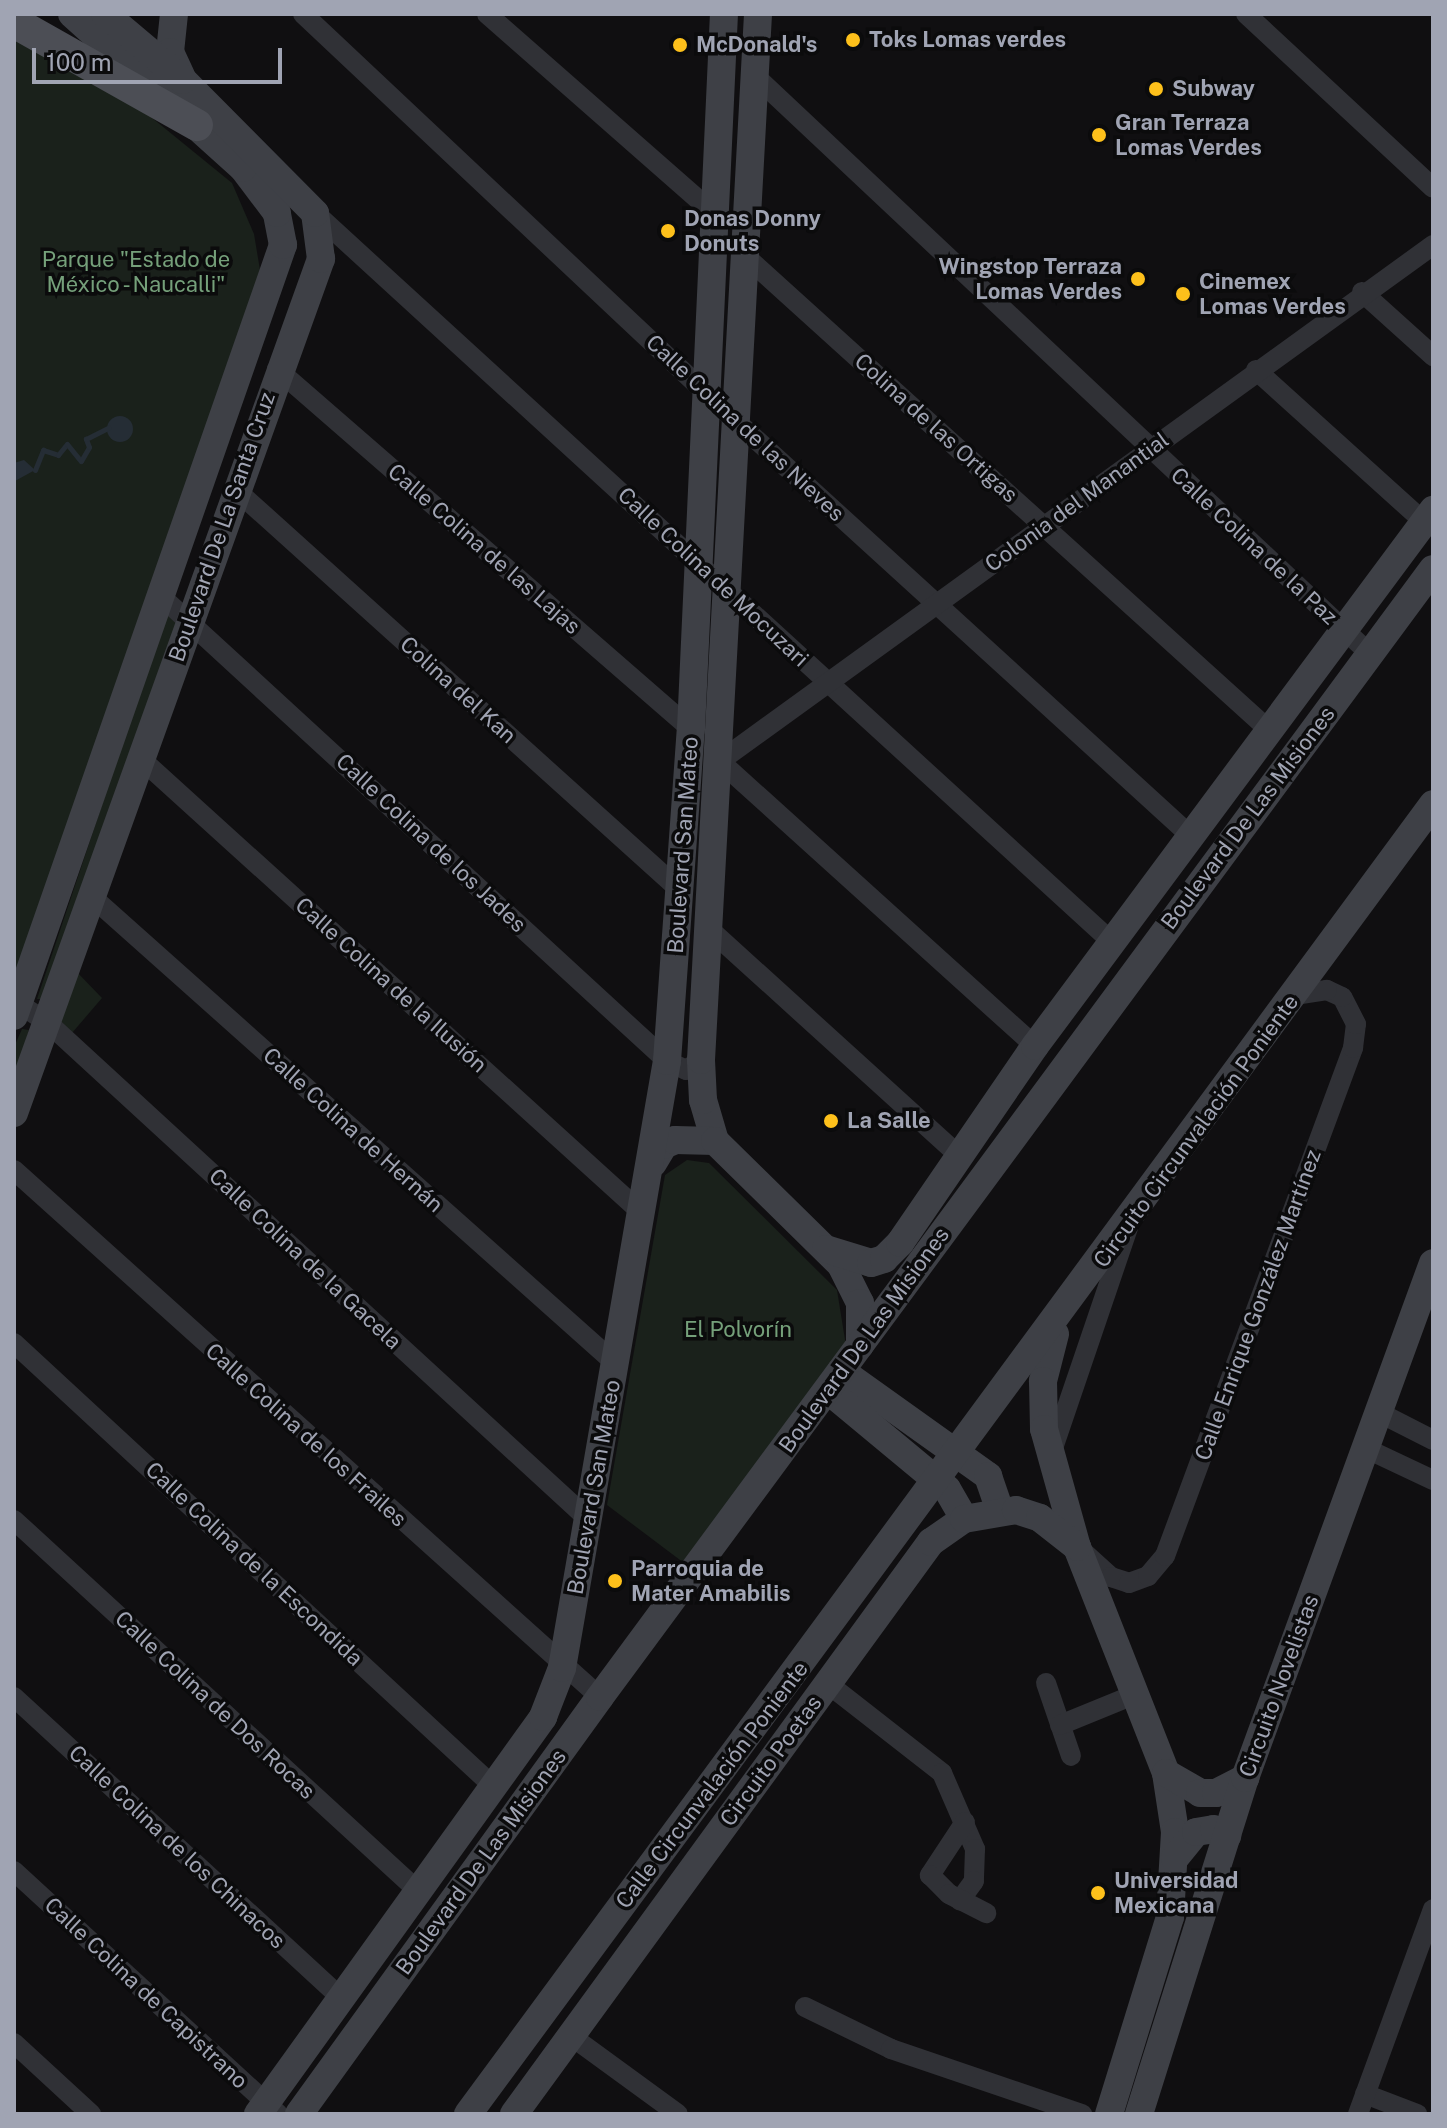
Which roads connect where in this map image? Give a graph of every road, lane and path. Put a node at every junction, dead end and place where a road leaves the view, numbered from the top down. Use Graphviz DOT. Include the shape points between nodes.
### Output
graph roads {
  1 [pos="72,14"];
  2 [pos="105,14"];
  3 [pos="174,14"];
  4 [pos="303,14"];
  5 [pos="487,14"];
  6 [pos="724,14"];
  7 [pos="758,14"];
  8 [pos="1246,14"];
  9 [pos="14,22"];
  10 [pos="753,74"];
  11 [pos="183,80"];
  12 [pos="197,125"];
  13 [pos="1433,188"];
  14 [pos="315,213"];
  15 [pos="716,215"];
  16 [pos="1433,245"];
  17 [pos="744,255"];
  18 [pos="1362,292"];
  19 [pos="1433,356"];
  20 [pos="277,369"];
  21 [pos="1256,370"];
  22 [pos="706,394"];
  23 [pos="738,423"];
  24 [pos="1150,450"];
  25 [pos="235,489"];
  26 [pos="1429,516"];
  27 [pos="1044,526"];
  28 [pos="699,563"];
  29 [pos="1433,569"];
  30 [pos="726,587"];
  31 [pos="163,598"];
  32 [pos="936,604"];
  33 [pos="190,621"];
  34 [pos="1345,631"];
  35 [pos="1371,655"];
  36 [pos="829,684"];
  37 [pos="691,729"];
  38 [pos="1270,731"];
  39 [pos="140,758"];
  40 [pos="720,761"];
  41 [pos="1433,804"];
  42 [pos="1191,836"];
  43 [pos="681,891"];
  44 [pos="91,896"];
  45 [pos="707,927"];
  46 [pos="1112,942"];
  47 [pos="1294,995"];
  48 [pos="16,1010"];
  49 [pos="47,1022"];
  50 [pos="1035,1046"];
  51 [pos="701,1060"];
  52 [pos="667,1061"];
  53 [pos="14,1113"];
  54 [pos="715,1141"];
  55 [pos="957,1154"];
  56 [pos="653,1163"];
  57 [pos="14,1170"];
  58 [pos="642,1213"];
  59 [pos="1130,1221"];
  60 [pos="826,1249"];
  61 [pos="1433,1263"];
  62 [pos="1062,1314"];
  63 [pos="14,1343"];
  64 [pos="860,1345"];
  65 [pos="616,1364"];
  66 [pos="835,1381"];
  67 [pos="1378,1412"];
  68 [pos="1433,1440"];
  69 [pos="1365,1448"];
  70 [pos="1051,1454"];
  71 [pos="956,1455"];
  72 [pos="1433,1480"];
  73 [pos="938,1481"];
  74 [pos="1000,1511"];
  75 [pos="588,1519"];
  76 [pos="964,1519"];
  77 [pos="14,1520"];
  78 [pos="1077,1547"];
  79 [pos="562,1668"];
  80 [pos="827,1683"];
  81 [pos="1046,1683"];
  82 [pos="1136,1694"];
  83 [pos="14,1697"];
  84 [pos="600,1697"];
  85 [pos="1060,1725"];
  86 [pos="1071,1756"];
  87 [pos="1166,1773"];
  88 [pos="1245,1778"];
  89 [pos="493,1786"];
  90 [pos="965,1822"];
  91 [pos="1227,1836"];
  92 [pos="1175,1858"];
  93 [pos="14,1871"];
  94 [pos="417,1890"];
  95 [pos="960,1900"];
  96 [pos="1433,1909"];
  97 [pos="986,1913"];
  98 [pos="341,1998"];
  99 [pos="805,2007"];
  100 [pos="571,2036"];
  101 [pos="14,2043"];
  102 [pos="498,2073"];
  103 [pos="1365,2094"];
  104 [pos="522,2104"];
  105 [pos="267,2110"];
  106 [pos="91,2114"];
  107 [pos="299,2114"];
  108 [pos="468,2114"];
  109 [pos="678,2114"];
  110 [pos="1082,2114"];
  111 [pos="1109,2114"];
  112 [pos="1139,2114"];
  113 [pos="1358,2114"];
  114 [pos="1417,2114"];
  1 -- 12 [label="main road, Boulevard De La Santa Cruz"];
  2 -- 11 [label="main road"];
  3 -- 11 [label="main road" via="170,52"];
  4 -- 22 [label="street, Calle Colina de las Nieves"];
  5 -- 15 [label="street"];
  6 -- 15 [label="main road, Boulevard San Mateo"];
  7 -- 10 [label="main road, Boulevard San Mateo"];
  8 -- 13 [label="street"];
  9 -- 12 [label="main road"];
  10 -- 17 [label="main road, Boulevard San Mateo"];
  10 -- 24 [label="street, Calle Colina de la Paz"];
  11 -- 14 [label="main road"];
  12 -- 31 [label="main road, Boulevard De La Santa Cruz" via="243,168 277,213 283,245"];
  14 -- 20 [label="main road, Boulevard De La Santa Cruz" via="321,259"];
  14 -- 28 [label="street, Calle Colina de Mocuzari"];
  15 -- 22 [label="main road, Boulevard San Mateo"];
  16 -- 18 [label="street, Colonia del Manantial"];
  17 -- 23 [label="main road, Boulevard San Mateo"];
  17 -- 27 [label="street, Colina de las Ortigas"];
  18 -- 19 [label="street"];
  18 -- 21 [label="street, Colonia del Manantial"];
  20 -- 25 [label="main road, Boulevard De La Santa Cruz"];
  20 -- 37 [label="street, Calle Colina de las Lajas"];
  21 -- 24 [label="street, Colonia del Manantial"];
  21 -- 26 [label="street"];
  22 -- 23 [label="street, Calle Colina de las Nieves"];
  22 -- 28 [label="main road, Boulevard San Mateo"];
  23 -- 30 [label="main road, Boulevard San Mateo"];
  23 -- 32 [label="street, Calle Colina de las Nieves"];
  24 -- 27 [label="street, Colonia del Manantial"];
  24 -- 34 [label="street, Calle Colina de la Paz"];
  25 -- 33 [label="main road, Boulevard De La Santa Cruz"];
  25 -- 43 [label="street, Colina del Kan"];
  26 -- 34 [label="main road, Boulevard De Las Misiones"];
  27 -- 32 [label="street, Colonia del Manantial"];
  27 -- 38 [label="street, Colina de las Ortigas"];
  28 -- 30 [label="street, Calle Colina de Mocuzari"];
  28 -- 37 [label="main road, Boulevard San Mateo"];
  29 -- 35 [label="main road, Boulevard De Las Misiones"];
  30 -- 36 [label="street, Calle Colina de Mocuzari"];
  30 -- 40 [label="main road, Boulevard San Mateo"];
  31 -- 33 [label="street, Calle Colina de los Jades"];
  31 -- 48 [label="main road, Boulevard De La Santa Cruz"];
  32 -- 36 [label="street, Colonia del Manantial"];
  32 -- 42 [label="street, Calle Colina de las Nieves"];
  33 -- 39 [label="main road, Boulevard De La Santa Cruz"];
  33 -- 52 [label="street, Calle Colina de los Jades"];
  34 -- 35 [label="street, Calle Colina de la Paz"];
  34 -- 38 [label="main road, Boulevard De Las Misiones"];
  35 -- 64 [label="main road, Boulevard De Las Misiones"];
  36 -- 40 [label="street, Colonia del Manantial"];
  36 -- 46 [label="street, Calle Colina de Mocuzari"];
  37 -- 43 [label="main road, Boulevard San Mateo"];
  38 -- 42 [label="main road, Boulevard De Las Misiones"];
  39 -- 44 [label="main road, Boulevard De La Santa Cruz"];
  39 -- 58 [label="street, Calle Colina de la Ilusión"];
  40 -- 45 [label="main road, Boulevard San Mateo"];
  40 -- 50 [label="street"];
  41 -- 47 [label="main road, Circuito Circunvalación Poniente"];
  42 -- 46 [label="main road, Boulevard De Las Misiones"];
  43 -- 52 [label="main road, Boulevard San Mateo"];
  44 -- 49 [label="main road, Boulevard De La Santa Cruz"];
  44 -- 65 [label="street, Calle Colina de Hernán"];
  45 -- 51 [label="main road, Boulevard San Mateo"];
  45 -- 55 [label="street"];
  46 -- 50 [label="main road, Boulevard De Las Misiones"];
  47 -- 59 [label="main road, Circuito Circunvalación Poniente"];
  47 -- 78 [label="street, Calle Enrique González Martínez" via="1327,990 1342,997 1356,1024 1353,1048 1165,1556 1148,1576 1129,1583 1111,1577"];
  48 -- 49 [label="street, Calle Colina de la Gacela"];
  49 -- 53 [label="main road, Boulevard De La Santa Cruz"];
  49 -- 75 [label="street, Calle Colina de la Gacela"];
  50 -- 55 [label="main road, Boulevard De Las Misiones"];
  51 -- 52 [label="street" via="686,1070"];
  51 -- 54 [label="main road, Boulevard San Mateo" via="703,1100"];
  52 -- 56 [label="main road, Boulevard San Mateo"];
  54 -- 56 [label="main road" via="675,1140 664,1145"];
  54 -- 60 [label="main road"];
  55 -- 60 [label="main road, Boulevard De Las Misiones" via="884,1259 859,1261"];
  56 -- 58 [label="main road, Boulevard San Mateo"];
  57 -- 79 [label="street, Calle Colina de los Frailes"];
  58 -- 65 [label="main road, Boulevard San Mateo"];
  59 -- 62 [label="main road, Circuito Circunvalación Poniente"];
  59 -- 70 [label="street"];
  60 -- 64 [label="main road" via="856,1293"];
  61 -- 67 [label="main road, Circuito Novelistas"];
  62 -- 70 [label="main road" via="1043,1381"];
  62 -- 71 [label="main road, Circuito Circunvalación Poniente"];
  63 -- 89 [label="street, Calle Colina de la Escondida"];
  64 -- 66 [label="main road, Boulevard De Las Misiones"];
  65 -- 75 [label="main road, Boulevard San Mateo"];
  66 -- 71 [label="main road"];
  66 -- 73 [label="main road"];
  66 -- 84 [label="main road, Boulevard De Las Misiones"];
  67 -- 68 [label="street"];
  67 -- 69 [label="main road, Circuito Novelistas"];
  69 -- 72 [label="street"];
  69 -- 88 [label="main road, Circuito Novelistas"];
  70 -- 78 [label="main road"];
  71 -- 73 [label="main road, Calle Circunvalación Poniente"];
  71 -- 74 [label="main road" via="988,1476"];
  73 -- 76 [label="main road" via="956,1500"];
  73 -- 102 [label="main road, Calle Circunvalación Poniente"];
  74 -- 76 [label="main road, Circuito Poetas"];
  74 -- 78 [label="main road, Circuito Poetas" via="1040,1518"];
  75 -- 79 [label="main road, Boulevard San Mateo"];
  76 -- 80 [label="main road, Circuito Poetas" via="931,1542"];
  77 -- 94 [label="street, Calle Colina de Dos Rocas"];
  78 -- 82 [label="main road"];
  79 -- 84 [label="street, Calle Colina de los Frailes"];
  79 -- 89 [label="main road, Boulevard De Las Misiones" via="543,1717"];
  80 -- 90 [label="street" via="942,1773"];
  80 -- 100 [label="main road, Circuito Poetas"];
  81 -- 85 [label="street"];
  82 -- 85 [label="street"];
  82 -- 87 [label="main road"];
  83 -- 98 [label="street, Calle Colina de los Chinacos"];
  84 -- 107 [label="main road, Boulevard De Las Misiones"];
  85 -- 86 [label="street"];
  87 -- 88 [label="main road" via="1200,1793 1216,1793"];
  87 -- 92 [label="main road"];
  88 -- 91 [label="main road, Circuito Novelistas"];
  89 -- 94 [label="main road, Boulevard De Las Misiones"];
  90 -- 95 [label="street" via="977,1867"];
  90 -- 95 [label="street" via="930,1875"];
  91 -- 92 [label="main road" via="1214,1829 1196,1832"];
  91 -- 112 [label="main road, Circuito Novelistas"];
  92 -- 111 [label="main road" via="1161,1955"];
  93 -- 105 [label="street, Calle Colina de Capistrano"];
  94 -- 98 [label="main road, Boulevard De Las Misiones"];
  95 -- 97 [label="street"];
  96 -- 103 [label="street"];
  98 -- 105 [label="main road, Boulevard De Las Misiones"];
  99 -- 110 [label="street" via="891,2049"];
  100 -- 104 [label="main road, Circuito Poetas"];
  100 -- 109 [label="street"];
  101 -- 106 [label="street"];
  102 -- 104 [label="main road"];
  102 -- 108 [label="main road, Calle Circunvalación Poniente"];
  103 -- 113 [label="street"];
  103 -- 114 [label="street"];
}
